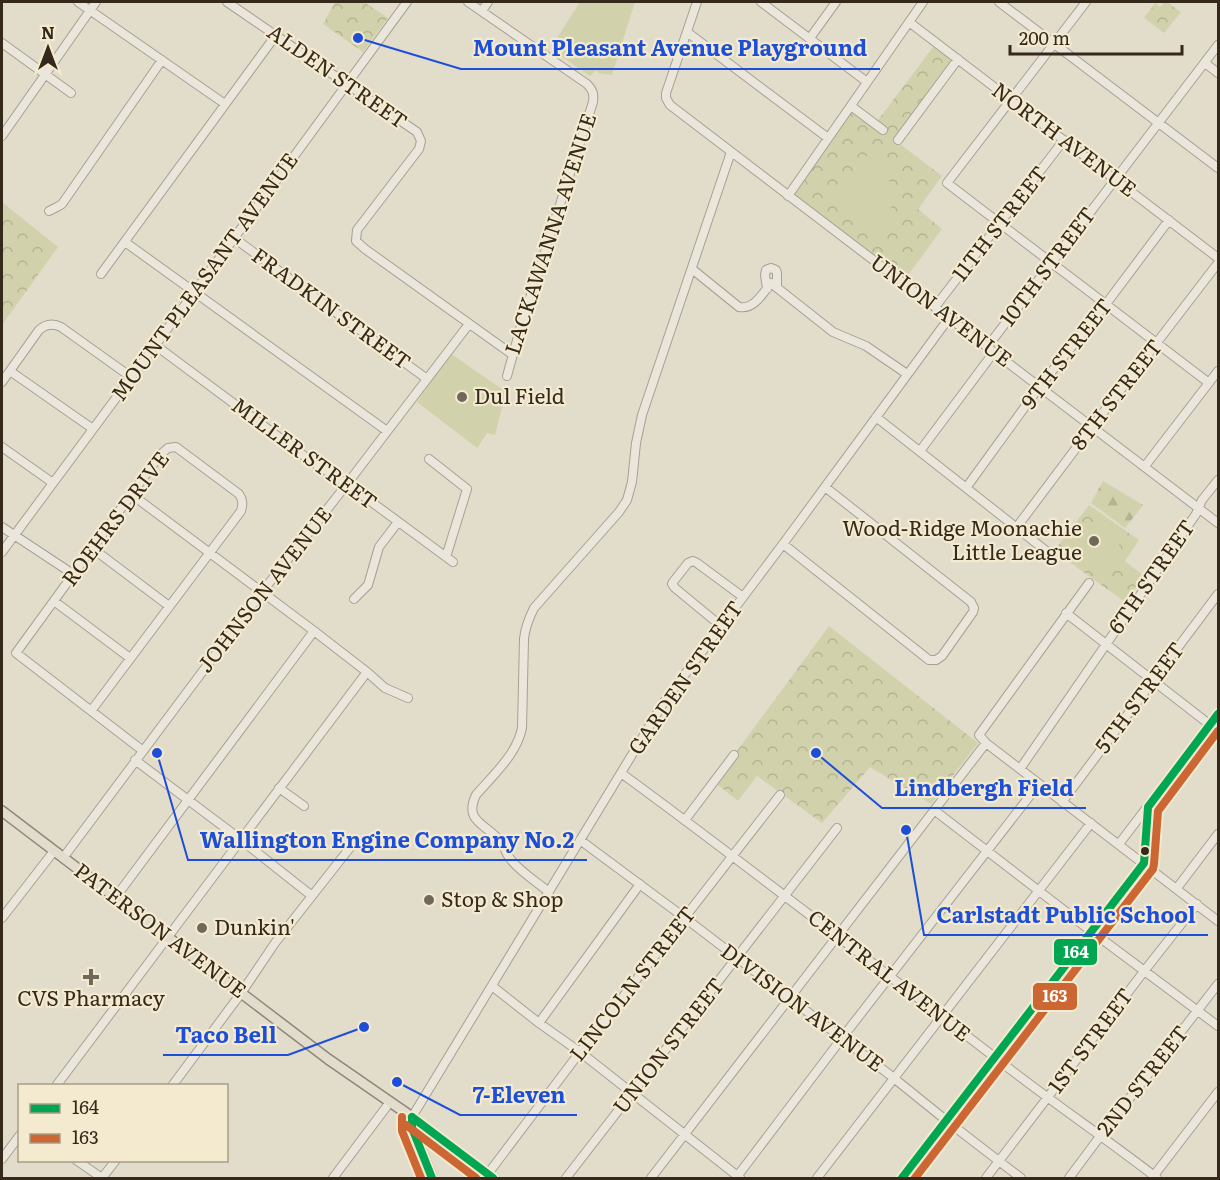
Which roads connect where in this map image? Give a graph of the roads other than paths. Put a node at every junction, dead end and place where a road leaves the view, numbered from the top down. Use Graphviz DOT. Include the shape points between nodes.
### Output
graph roads {
  1 [pos="78,2"];
  2 [pos="96,2"];
  3 [pos="227,2"];
  4 [pos="407,2"];
  5 [pos="468,2"];
  6 [pos="488,2"];
  7 [pos="697,2"];
  8 [pos="761,2"];
  9 [pos="836,2"];
  10 [pos="923,2"];
  11 [pos="999,2"];
  12 [pos="1086,2"];
  13 [pos="90,10"];
  14 [pos="482,11"];
  15 [pos="909,22"];
  16 [pos="687,32"];
  17 [pos="276,35"];
  18 [pos="810,38"];
  19 [pos="2,43"];
  20 [pos="1054,43"];
  21 [pos="1218,45"];
  22 [pos="958,59"];
  23 [pos="162,60"];
  24 [pos="1205,63"];
  25 [pos="1218,73"];
  26 [pos="45,75"];
  27 [pos="867,82"];
  28 [pos="347,85"];
  29 [pos="71,93"];
  30 [pos="1011,100"];
  31 [pos="225,104"];
  32 [pos="851,106"];
  33 [pos="1159,122"];
  34 [pos="883,130"];
  35 [pos="2,136"];
  36 [pos="828,138"];
  37 [pos="898,140"];
  38 [pos="1064,140"];
  39 [pos="730,152"];
  40 [pos="1218,168"];
  41 [pos="1116,179"];
  42 [pos="788,196"];
  43 [pos="49,211"];
  44 [pos="1169,220"];
  45 [pos="1000,224"];
  46 [pos="234,238"];
  47 [pos="125,242"];
  48 [pos="1218,258"];
  49 [pos="1051,263"];
  50 [pos="1218,263"];
  51 [pos="692,269"];
  52 [pos="101,274"];
  53 [pos="777,287"];
  54 [pos="767,289"];
  55 [pos="194,293"];
  56 [pos="1106,304"];
  57 [pos="935,307"];
  58 [pos="949,318"];
  59 [pos="469,324"];
  60 [pos="1157,344"];
  61 [pos="155,345"];
  62 [pos="991,349"];
  63 [pos="513,354"];
  64 [pos="10,371"];
  65 [pos="1218,371"];
  66 [pos="907,374"];
  67 [pos="507,376"];
  68 [pos="131,377"];
  69 [pos="427,379"];
  70 [pos="2,382"];
  71 [pos="1209,383"];
  72 [pos="1040,386"];
  73 [pos="876,417"];
  74 [pos="1092,427"];
  75 [pos="93,429"];
  76 [pos="387,431"];
  77 [pos="2,447"];
  78 [pos="920,452"];
  79 [pos="429,459"];
  80 [pos="1145,466"];
  81 [pos="1218,480"];
  82 [pos="53,483"];
  83 [pos="347,484"];
  84 [pos="825,487"];
  85 [pos="966,488"];
  86 [pos="131,494"];
  87 [pos="1199,507"];
  88 [pos="398,522"];
  89 [pos="1218,523"];
  90 [pos="2,527"];
  91 [pos="1016,528"];
  92 [pos="14,536"];
  93 [pos="783,544"];
  94 [pos="92,548"];
  95 [pos="2,552"];
  96 [pos="209,553"];
  97 [pos="1050,554"];
  98 [pos="73,574"];
  99 [pos="1089,583"];
  100 [pos="262,592"];
  101 [pos="1218,594"];
  102 [pos="743,597"];
  103 [pos="354,599"];
  104 [pos="54,601"];
  105 [pos="169,606"];
  106 [pos="1066,613"];
  107 [pos="721,626"];
  108 [pos="314,631"];
  109 [pos="1105,644"];
  110 [pos="130,658"];
  111 [pos="367,672"];
  112 [pos="1153,681"];
  113 [pos="408,698"];
  114 [pos="91,711"];
  115 [pos="1218,714"];
  116 [pos="1210,725"];
  117 [pos="1218,731"];
  118 [pos="986,743"];
  119 [pos="142,750"];
  120 [pos="734,755"];
  121 [pos="135,760"];
  122 [pos="1020,769"];
  123 [pos="621,773"];
  124 [pos="1039,784"];
  125 [pos="279,788"];
  126 [pos="780,795"];
  127 [pos="187,800"];
  128 [pos="1062,802"];
  129 [pos="304,806"];
  130 [pos="1148,807"];
  131 [pos="934,810"];
  132 [pos="2,811"];
  133 [pos="685,820"];
  134 [pos="1091,823"];
  135 [pos="837,828"];
  136 [pos="1218,834"];
  137 [pos="240,839"];
  138 [pos="356,840"];
  139 [pos="580,840"];
  140 [pos="1119,844"];
  141 [pos="54,851"];
  142 [pos="987,852"];
  143 [pos="732,856"];
  144 [pos="63,858"];
  145 [pos="1144,863"];
  146 [pos="640,884"];
  147 [pos="1177,888"];
  148 [pos="1040,890"];
  149 [pos="549,892"];
  150 [pos="312,896"];
  151 [pos="785,896"];
  152 [pos="115,898"];
  153 [pos="1197,904"];
  154 [pos="2,918"];
  155 [pos="685,918"];
  156 [pos="1218,921"];
  157 [pos="1091,931"];
  158 [pos="837,936"];
  159 [pos="167,937"];
  160 [pos="736,958"];
  161 [pos="1145,970"];
  162 [pos="890,976"];
  163 [pos="1218,984"];
  164 [pos="492,986"];
  165 [pos="242,992"];
  166 [pos="790,998"];
  167 [pos="1198,1010"];
  168 [pos="943,1017"];
  169 [pos="539,1023"];
  170 [pos="1218,1026"];
  171 [pos="842,1038"];
  172 [pos="580,1053"];
  173 [pos="995,1058"];
  174 [pos="895,1078"];
  175 [pos="57,1084"];
  176 [pos="173,1084"];
  177 [pos="1218,1092"];
  178 [pos="632,1093"];
  179 [pos="1048,1098"];
  180 [pos="390,1102"];
  181 [pos="412,1117"];
  182 [pos="947,1121"];
  183 [pos="685,1135"];
  184 [pos="1101,1135"];
  185 [pos="18,1138"];
  186 [pos="2,1159"];
  187 [pos="77,1162"];
  188 [pos="115,1162"];
  189 [pos="999,1162"];
  190 [pos="490,1177"];
  191 [pos="738,1178"];
  192 [pos="1154,1178"];
  193 [pos="102,1179"];
  194 [pos="333,1179"];
  195 [pos="432,1179"];
  196 [pos="566,1179"];
  197 [pos="651,1179"];
  198 [pos="818,1179"];
  199 [pos="902,1179"];
  200 [pos="986,1179"];
  201 [pos="1021,1179"];
  202 [pos="1069,1179"];
  1 -- 13 [label="street"];
  2 -- 13 [label="street"];
  3 -- 17 [label="street, ALDEN STREET"];
  4 -- 28 [label="street, MOUNT PLEASANT AVENUE"];
  5 -- 14 [label="street"];
  6 -- 14 [label="street"];
  7 -- 16 [label="street"];
  8 -- 18 [label="street"];
  9 -- 18 [label="street"];
  10 -- 15 [label="street"];
  11 -- 20 [label="street"];
  12 -- 20 [label="street"];
  13 -- 23 [label="street"];
  13 -- 26 [label="street"];
  14 -- 63 [label="street, LACKAWANNA AVENUE" via="593,92"];
  15 -- 22 [label="street, NORTH AVENUE"];
  15 -- 27 [label="street"];
  16 -- 36 [label="street"];
  16 -- 39 [label="street, UNION AVENUE" via="666,98"];
  17 -- 28 [label="street, ALDEN STREET"];
  17 -- 31 [label="street"];
  18 -- 27 [label="street"];
  19 -- 26 [label="street"];
  20 -- 30 [label="street"];
  20 -- 33 [label="street"];
  21 -- 24 [label="street, 10TH STREET"];
  22 -- 30 [label="street, NORTH AVENUE"];
  22 -- 37 [label="street"];
  23 -- 31 [label="street"];
  23 -- 43 [label="street" via="62,204"];
  24 -- 25 [label="street"];
  24 -- 33 [label="street, 10TH STREET"];
  26 -- 29 [label="street"];
  26 -- 35 [label="street"];
  27 -- 32 [label="street"];
  28 -- 46 [label="street, MOUNT PLEASANT AVENUE"];
  28 -- 59 [label="street, ALDEN STREET" via="417,132 421,141 419,149 357,230 356,241"];
  30 -- 38 [label="street, NORTH AVENUE"];
  30 -- 45 [label="street" via="947,183"];
  31 -- 47 [label="street"];
  32 -- 34 [label="street"];
  32 -- 36 [label="street"];
  33 -- 40 [label="street"];
  33 -- 41 [label="street, 10TH STREET"];
  36 -- 42 [label="street"];
  38 -- 41 [label="street, NORTH AVENUE"];
  38 -- 45 [label="street, 11TH STREET"];
  39 -- 42 [label="street, UNION AVENUE"];
  39 -- 51 [label="street"];
  41 -- 44 [label="street, NORTH AVENUE"];
  41 -- 49 [label="street, 10TH STREET"];
  42 -- 57 [label="street, UNION AVENUE"];
  44 -- 48 [label="street, NORTH AVENUE"];
  44 -- 56 [label="street, 9TH STREET"];
  45 -- 49 [label="street"];
  45 -- 57 [label="street, 11TH STREET"];
  46 -- 55 [label="street, MOUNT PLEASANT AVENUE"];
  46 -- 69 [label="street, FRADKIN STREET"];
  47 -- 52 [label="street"];
  47 -- 55 [label="street"];
  49 -- 56 [label="street"];
  49 -- 62 [label="street, 10TH STREET"];
  50 -- 60 [label="street, 8TH STREET"];
  51 -- 54 [label="street" via="739,307 753,305"];
  51 -- 149 [label="street" via="642,415 630,492 619,512 534,608 524,639 520,736 474,800 477,822 501,842 511,861"];
  53 -- 54 [label="street" via="771,283"];
  53 -- 54 [label="street" via="777,273 771,268 765,273"];
  53 -- 66 [label="street" via="833,332 866,346"];
  55 -- 61 [label="street, MOUNT PLEASANT AVENUE"];
  55 -- 76 [label="street"];
  56 -- 60 [label="street"];
  56 -- 72 [label="street, 9TH STREET"];
  57 -- 58 [label="street, UNION AVENUE"];
  58 -- 62 [label="street, UNION AVENUE"];
  58 -- 66 [label="street, GARDEN STREET"];
  59 -- 63 [label="street, ALDEN STREET"];
  59 -- 69 [label="street, JOHNSON AVENUE"];
  60 -- 71 [label="street"];
  60 -- 74 [label="street, 8TH STREET"];
  61 -- 68 [label="street, MOUNT PLEASANT AVENUE"];
  61 -- 83 [label="street, MILLER STREET"];
  62 -- 72 [label="street, UNION AVENUE"];
  62 -- 78 [label="street, 10TH STREET"];
  63 -- 67 [label="street, LACKAWANNA AVENUE"];
  64 -- 68 [label="street" via="39,330 52,324"];
  64 -- 70 [label="street"];
  64 -- 75 [label="street"];
  65 -- 71 [label="street"];
  66 -- 73 [label="street, GARDEN STREET"];
  68 -- 75 [label="street, MOUNT PLEASANT AVENUE"];
  69 -- 76 [label="street, JOHNSON AVENUE"];
  71 -- 80 [label="street"];
  72 -- 74 [label="street, UNION AVENUE"];
  72 -- 85 [label="street, 9TH STREET"];
  73 -- 78 [label="street"];
  73 -- 84 [label="street, GARDEN STREET"];
  74 -- 80 [label="street, UNION AVENUE"];
  74 -- 91 [label="street, 8TH STREET"];
  75 -- 82 [label="street, MOUNT PLEASANT AVENUE"];
  76 -- 83 [label="street, JOHNSON AVENUE"];
  77 -- 82 [label="street"];
  78 -- 85 [label="street"];
  79 -- 88 [label="street, MILLER STREET" via="467,489 449,560"];
  80 -- 87 [label="street, UNION AVENUE"];
  81 -- 87 [label="street, 6TH STREET"];
  82 -- 92 [label="street, MOUNT PLEASANT AVENUE"];
  83 -- 88 [label="street, MILLER STREET"];
  83 -- 100 [label="street, JOHNSON AVENUE"];
  84 -- 93 [label="street, GARDEN STREET"];
  84 -- 93 [label="street" via="971,602 973,612 942,656 929,660"];
  85 -- 91 [label="street"];
  86 -- 94 [label="street, ROEHRS DRIVE"];
  86 -- 96 [label="street"];
  86 -- 96 [label="street, ROEHRS DRIVE" via="164,450 180,449 239,494 242,502 241,511"];
  87 -- 89 [label="street, UNION AVENUE"];
  87 -- 109 [label="street, 6TH STREET"];
  88 -- 103 [label="street" via="379,547 368,585"];
  90 -- 92 [label="street"];
  91 -- 97 [label="street"];
  92 -- 95 [label="street, MOUNT PLEASANT AVENUE"];
  92 -- 98 [label="street"];
  93 -- 102 [label="street, GARDEN STREET"];
  94 -- 98 [label="street, ROEHRS DRIVE"];
  94 -- 105 [label="street"];
  96 -- 100 [label="street"];
  96 -- 105 [label="street, ROEHRS DRIVE"];
  98 -- 104 [label="street, ROEHRS DRIVE"];
  99 -- 106 [label="street"];
  100 -- 108 [label="street"];
  100 -- 119 [label="street, JOHNSON AVENUE"];
  101 -- 112 [label="street, 5TH STREET"];
  102 -- 107 [label="street, GARDEN STREET"];
  102 -- 107 [label="street" via="697,563 688,563 673,586"];
  104 -- 110 [label="street"];
  104 -- 114 [label="street, ROEHRS DRIVE" via="16,653"];
  105 -- 110 [label="street, ROEHRS DRIVE"];
  106 -- 109 [label="street"];
  106 -- 118 [label="street" via="979,735"];
  107 -- 123 [label="street, GARDEN STREET" via="664,702"];
  108 -- 111 [label="street"];
  108 -- 127 [label="street"];
  109 -- 112 [label="street"];
  109 -- 122 [label="street, 6TH STREET"];
  110 -- 114 [label="street, ROEHRS DRIVE"];
  111 -- 113 [label="street" via="386,688"];
  111 -- 125 [label="street"];
  112 -- 116 [label="street"];
  112 -- 128 [label="street, 5TH STREET"];
  114 -- 119 [label="street, ROEHRS DRIVE"];
  115 -- 116 [label="street"];
  116 -- 117 [label="street"];
  116 -- 130 [label="street"];
  118 -- 122 [label="street"];
  118 -- 131 [label="street"];
  119 -- 121 [label="street, JOHNSON AVENUE"];
  120 -- 133 [label="street"];
  121 -- 127 [label="street"];
  121 -- 144 [label="street, JOHNSON AVENUE"];
  122 -- 124 [label="street"];
  123 -- 133 [label="street, CENTRAL AVENUE"];
  123 -- 139 [label="street, GARDEN STREET"];
  124 -- 128 [label="street"];
  124 -- 142 [label="street"];
  125 -- 129 [label="street"];
  125 -- 137 [label="street"];
  126 -- 143 [label="street, LINCOLN STREET"];
  127 -- 137 [label="street"];
  127 -- 152 [label="street"];
  128 -- 134 [label="street"];
  130 -- 140 [label="street"];
  130 -- 145 [label="street"];
  131 -- 142 [label="street"];
  131 -- 158 [label="street"];
  132 -- 141 [label="main road, PATERSON AVENUE"];
  133 -- 143 [label="street, CENTRAL AVENUE"];
  134 -- 140 [label="street"];
  134 -- 148 [label="street"];
  135 -- 151 [label="street, UNION STREET"];
  136 -- 147 [label="street"];
  137 -- 150 [label="street"];
  137 -- 159 [label="street"];
  138 -- 150 [label="street"];
  139 -- 146 [label="street, DIVISION AVENUE"];
  139 -- 149 [label="street, GARDEN STREET"];
  140 -- 145 [label="street"];
  141 -- 144 [label="main road, PATERSON AVENUE"];
  141 -- 154 [label="street"];
  142 -- 148 [label="street"];
  142 -- 162 [label="street"];
  143 -- 151 [label="street, CENTRAL AVENUE"];
  143 -- 155 [label="street, LINCOLN STREET"];
  144 -- 152 [label="main road, PATERSON AVENUE"];
  145 -- 147 [label="street"];
  145 -- 157 [label="street"];
  146 -- 155 [label="street, DIVISION AVENUE"];
  146 -- 169 [label="street"];
  147 -- 153 [label="street"];
  148 -- 157 [label="street"];
  148 -- 168 [label="street"];
  149 -- 164 [label="street, GARDEN STREET"];
  150 -- 165 [label="street"];
  151 -- 158 [label="street, CENTRAL AVENUE"];
  151 -- 160 [label="street, UNION STREET"];
  152 -- 159 [label="main road, PATERSON AVENUE"];
  153 -- 156 [label="street"];
  153 -- 161 [label="street, 1ST STREET"];
  155 -- 160 [label="street, DIVISION AVENUE"];
  155 -- 172 [label="street, LINCOLN STREET"];
  157 -- 161 [label="street"];
  157 -- 173 [label="street"];
  158 -- 162 [label="street, CENTRAL AVENUE"];
  158 -- 166 [label="street"];
  159 -- 165 [label="main road, PATERSON AVENUE"];
  159 -- 175 [label="street"];
  160 -- 166 [label="street, DIVISION AVENUE"];
  160 -- 178 [label="street, UNION STREET"];
  161 -- 167 [label="street"];
  161 -- 179 [label="street, 1ST STREET"];
  162 -- 168 [label="street, CENTRAL AVENUE"];
  162 -- 171 [label="street"];
  163 -- 167 [label="street, 2ND STREET"];
  164 -- 169 [label="street"];
  164 -- 181 [label="street, GARDEN STREET"];
  165 -- 176 [label="street"];
  165 -- 180 [label="main road, PATERSON AVENUE"];
  166 -- 171 [label="street, DIVISION AVENUE"];
  166 -- 183 [label="street"];
  167 -- 170 [label="street"];
  167 -- 184 [label="street, 2ND STREET"];
  168 -- 173 [label="street, CENTRAL AVENUE"];
  168 -- 174 [label="street"];
  169 -- 172 [label="street"];
  171 -- 174 [label="street, DIVISION AVENUE"];
  171 -- 191 [label="street"];
  172 -- 178 [label="street"];
  172 -- 190 [label="street, LINCOLN STREET"];
  173 -- 179 [label="street, CENTRAL AVENUE"];
  173 -- 182 [label="street"];
  174 -- 182 [label="street, DIVISION AVENUE"];
  174 -- 198 [label="street"];
  177 -- 192 [label="street"];
  178 -- 183 [label="street"];
  178 -- 196 [label="street, UNION STREET"];
  179 -- 184 [label="street, CENTRAL AVENUE"];
  179 -- 189 [label="street, 1ST STREET"];
  180 -- 181 [label="main road, PATERSON AVENUE"];
  180 -- 194 [label="street"];
  181 -- 190 [label="street"];
  181 -- 195 [label="main road" via="412,1128"];
  182 -- 189 [label="street, DIVISION AVENUE"];
  182 -- 199 [label="street"];
  183 -- 191 [label="street"];
  183 -- 197 [label="street"];
  184 -- 192 [label="street, CENTRAL AVENUE"];
  184 -- 202 [label="street, 2ND STREET"];
  185 -- 186 [label="street"];
  187 -- 193 [label="street"];
  188 -- 193 [label="street"];
  189 -- 200 [label="street, 1ST STREET"];
  189 -- 201 [label="street, DIVISION AVENUE"];
}
